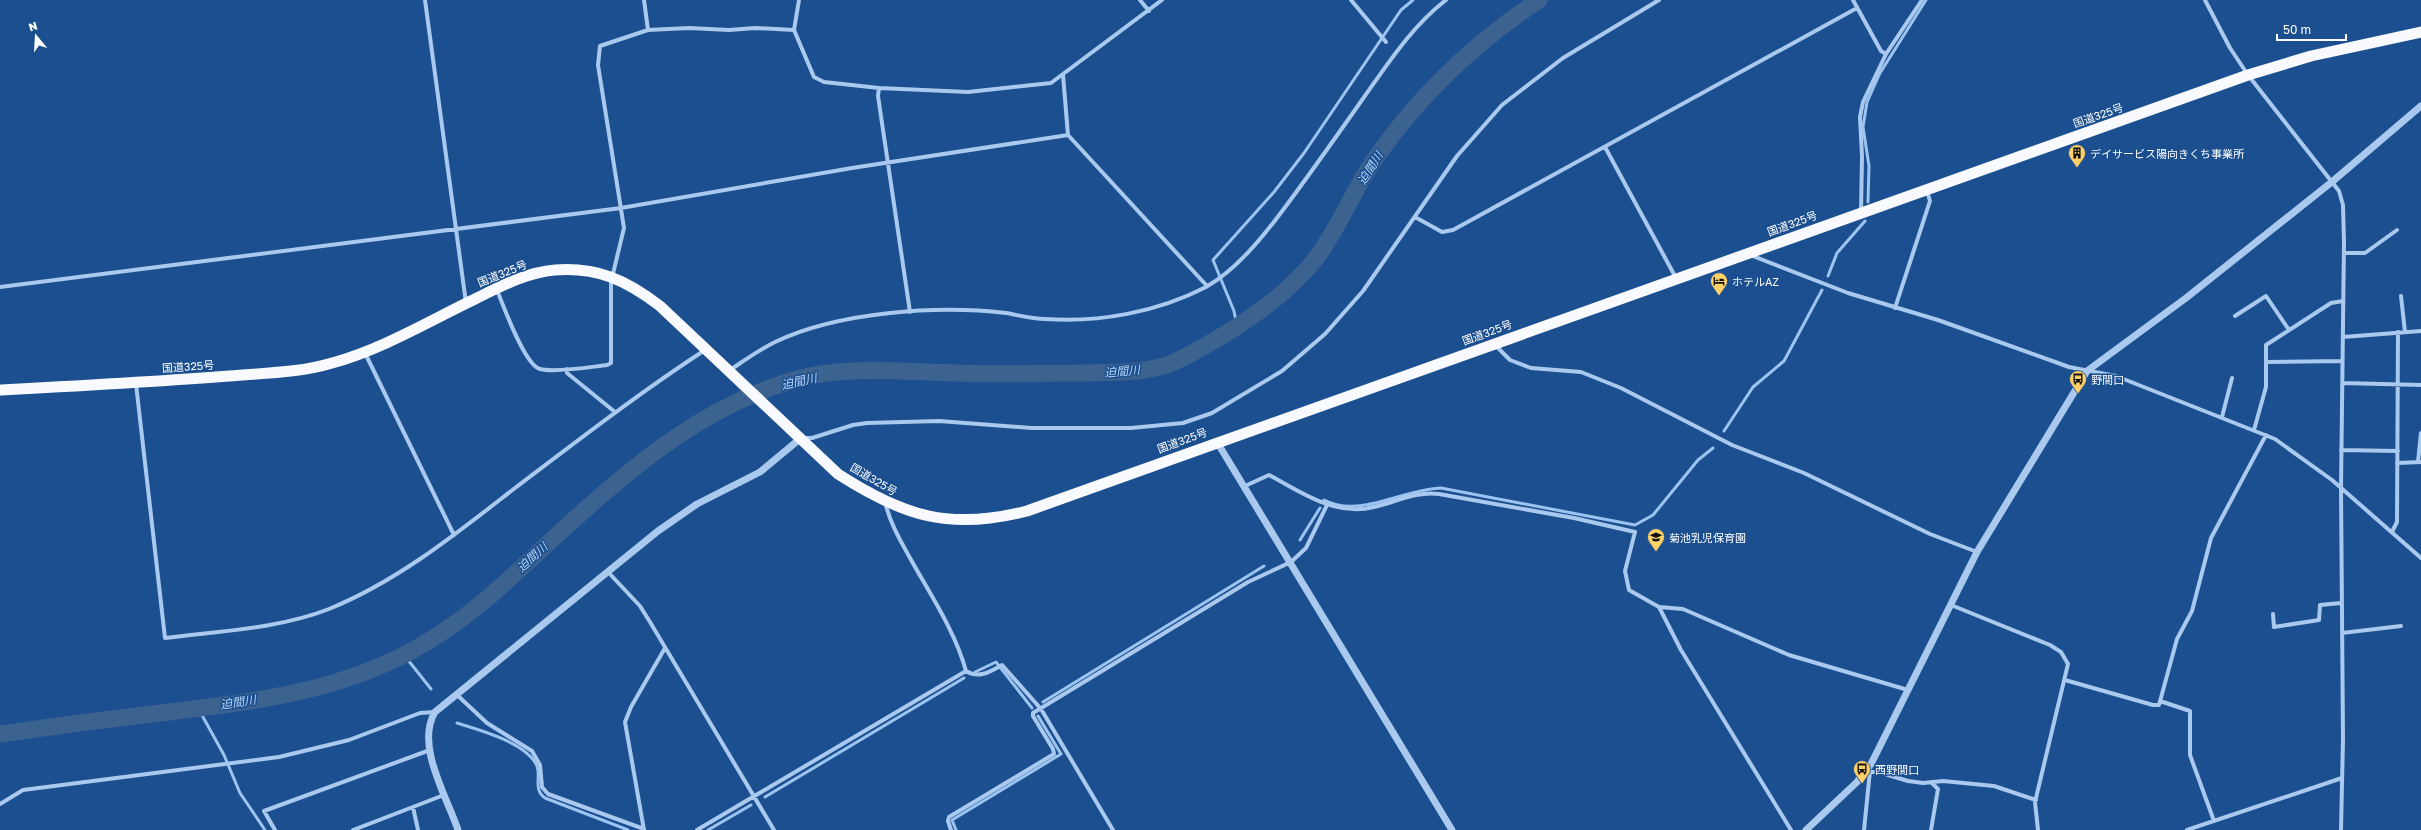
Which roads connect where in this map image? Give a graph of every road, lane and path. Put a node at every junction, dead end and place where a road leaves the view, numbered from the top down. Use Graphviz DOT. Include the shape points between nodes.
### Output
graph roads {
  1 [pos="425,0"];
  2 [pos="644,0"];
  3 [pos="799,0"];
  4 [pos="1140,0"];
  5 [pos="1162,0"];
  6 [pos="1446,0"];
  7 [pos="1659,0"];
  8 [pos="1853,0"];
  9 [pos="1922,0"];
  10 [pos="2205,0"];
  11 [pos="1353,1"];
  12 [pos="1857,8"];
  13 [pos="1149,11"];
  14 [pos="648,30"];
  15 [pos="794,30"];
  16 [pos="2421,32"];
  17 [pos="1386,42"];
  18 [pos="1886,54"];
  19 [pos="1063,75"];
  20 [pos="2248,75"];
  21 [pos="879,88"];
  22 [pos="2421,106"];
  23 [pos="1068,135"];
  24 [pos="1605,147"];
  25 [pos="888,163"];
  26 [pos="2333,182"];
  27 [pos="1927,189"];
  28 [pos="621,208"];
  29 [pos="1861,212"];
  30 [pos="1414,217"];
  31 [pos="456,230"];
  32 [pos="2397,230"];
  33 [pos="1748,253"];
  34 [pos="2344,253"];
  35 [pos="613,276"];
  36 [pos="1676,279"];
  37 [pos="1207,286"];
  38 [pos="0,287"];
  39 [pos="496,288"];
  40 [pos="2401,296"];
  41 [pos="2343,301"];
  42 [pos="466,303"];
  43 [pos="1895,308"];
  44 [pos="910,312"];
  45 [pos="2235,316"];
  46 [pos="2289,330"];
  47 [pos="2421,331"];
  48 [pos="2398,332"];
  49 [pos="2405,332"];
  50 [pos="2343,337"];
  51 [pos="1494,344"];
  52 [pos="706,348"];
  53 [pos="365,353"];
  54 [pos="2342,361"];
  55 [pos="2266,362"];
  56 [pos="567,369"];
  57 [pos="2087,371"];
  58 [pos="732,373"];
  59 [pos="2232,378"];
  60 [pos="136,383"];
  61 [pos="2342,383"];
  62 [pos="2398,383"];
  63 [pos="2421,385"];
  64 [pos="0,390"];
  65 [pos="614,412"];
  66 [pos="2222,417"];
  67 [pos="2254,430"];
  68 [pos="2421,433"];
  69 [pos="2266,435"];
  70 [pos="801,438"];
  71 [pos="1217,442"];
  72 [pos="2341,450"];
  73 [pos="2398,451"];
  74 [pos="2397,462"];
  75 [pos="2420,462"];
  76 [pos="1245,486"];
  77 [pos="2341,488"];
  78 [pos="885,502"];
  79 [pos="1327,506"];
  80 [pos="2392,532"];
  81 [pos="454,535"];
  82 [pos="1977,552"];
  83 [pos="2421,558"];
  84 [pos="1291,562"];
  85 [pos="608,572"];
  86 [pos="2341,604"];
  87 [pos="1951,605"];
  88 [pos="1659,607"];
  89 [pos="2273,614"];
  90 [pos="2400,626"];
  91 [pos="2342,633"];
  92 [pos="665,648"];
  93 [pos="966,671"];
  94 [pos="2065,680"];
  95 [pos="1908,690"];
  96 [pos="456,694"];
  97 [pos="2160,701"];
  98 [pos="1041,709"];
  99 [pos="435,712"];
  100 [pos="430,750"];
  101 [pos="1870,768"];
  102 [pos="2342,778"];
  103 [pos="1932,783"];
  104 [pos="444,795"];
  105 [pos="754,797"];
  106 [pos="2036,800"];
  107 [pos="0,804"];
  108 [pos="413,807"];
  109 [pos="2214,821"];
  110 [pos="275,830"];
  111 [pos="353,830"];
  112 [pos="418,830"];
  113 [pos="458,830"];
  114 [pos="644,830"];
  115 [pos="697,830"];
  116 [pos="774,830"];
  117 [pos="952,830"];
  118 [pos="1114,830"];
  119 [pos="1452,830"];
  120 [pos="1791,830"];
  121 [pos="1806,830"];
  122 [pos="1864,830"];
  123 [pos="1931,830"];
  124 [pos="2038,830"];
  125 [pos="2187,830"];
  126 [pos="2341,830"];
  1 -- 31 [label="street"];
  2 -- 14 [label="street"];
  3 -- 15 [label="street"];
  4 -- 13 [label="street"];
  5 -- 13 [label="street"];
  6 -- 37 [label="street" via="1412,33 1395,54 1310,175 1261,238 1230,269"];
  7 -- 30 [label="street" via="1563,58 1502,105 1469,139"];
  8 -- 12 [label="street"];
  9 -- 18 [label="street"];
  10 -- 20 [label="street" via="2230,48"];
  11 -- 17 [label="street"];
  12 -- 18 [label="street" via="1881,51"];
  12 -- 24 [label="street"];
  13 -- 19 [label="street"];
  14 -- 15 [label="street"];
  14 -- 28 [label="street" via="600,46 598,65"];
  15 -- 21 [label="street" via="814,77 824,82"];
  16 -- 20 [label="highway, 国道325号" via="2311,56"];
  18 -- 29 [label="street" via="1869,87 1860,117"];
  19 -- 21 [label="street" via="1051,83 968,92"];
  19 -- 23 [label="street"];
  20 -- 26 [label="street"];
  20 -- 27 [label="highway, 国道325号"];
  21 -- 25 [label="street"];
  22 -- 26 [label="street"];
  23 -- 25 [label="street"];
  23 -- 37 [label="street"];
  24 -- 30 [label="street" via="1453,230 1442,232"];
  24 -- 36 [label="street"];
  25 -- 28 [label="street"];
  25 -- 44 [label="street"];
  26 -- 34 [label="street" via="2339,190 2342,205"];
  26 -- 57 [label="street" via="2186,298"];
  27 -- 29 [label="highway, 国道325号"];
  27 -- 43 [label="street" via="1930,201"];
  28 -- 31 [label="street"];
  28 -- 35 [label="street" via="624,228"];
  29 -- 33 [label="highway, 国道325号"];
  30 -- 70 [label="street" via="1363,291 1325,334 1262,385 1200,418 1171,425 1131,428 1031,428 904,420 859,423 812,438"];
  31 -- 38 [label="street"];
  31 -- 42 [label="street"];
  32 -- 34 [label="street" via="2365,253"];
  33 -- 36 [label="highway, 国道325号"];
  33 -- 43 [label="street" via="1819,282"];
  34 -- 41 [label="street"];
  35 -- 39 [label="highway, 国道325号" via="586,270 554,270 528,275"];
  35 -- 52 [label="highway, 国道325号" via="660,306"];
  35 -- 56 [label="street" via="610,317 611,363"];
  36 -- 51 [label="highway, 国道325号"];
  37 -- 44 [label="street" via="1177,299 1121,315 1089,319 1044,319 1010,313"];
  39 -- 42 [label="highway, 国道325号"];
  39 -- 56 [label="street" via="530,363 541,370"];
  40 -- 49 [label="street"];
  41 -- 46 [label="street" via="2331,303"];
  41 -- 50 [label="street"];
  42 -- 53 [label="highway, 国道325号"];
  43 -- 57 [label="street" via="1938,320 2069,367"];
  44 -- 58 [label="street" via="824,324 776,342"];
  45 -- 46 [label="street" via="2266,296"];
  46 -- 55 [label="street" via="2266,345"];
  47 -- 49 [label="street"];
  48 -- 49 [label="street"];
  48 -- 50 [label="street"];
  48 -- 62 [label="street"];
  50 -- 54 [label="street"];
  51 -- 71 [label="highway, 国道325号"];
  51 -- 82 [label="street" via="1510,360 1531,368 1581,372 1621,388 1732,445 1804,473 1930,534"];
  52 -- 58 [label="highway, 国道325号"];
  52 -- 65 [label="street"];
  53 -- 60 [label="highway, 国道325号" via="330,364 296,370"];
  53 -- 81 [label="street"];
  54 -- 55 [label="street"];
  54 -- 61 [label="street"];
  55 -- 67 [label="street" via="2266,387"];
  56 -- 65 [label="street" via="567,373"];
  57 -- 66 [label="street" via="2116,376"];
  57 -- 82 [label="street"];
  58 -- 70 [label="highway, 国道325号"];
  59 -- 66 [label="street"];
  60 -- 64 [label="highway, 国道325号"];
  60 -- 81 [label="street" via="166,638 274,623 328,609 397,574"];
  61 -- 62 [label="street"];
  61 -- 72 [label="street"];
  62 -- 63 [label="street"];
  62 -- 73 [label="street"];
  65 -- 81 [label="street"];
  66 -- 67 [label="street"];
  67 -- 69 [label="street"];
  68 -- 75 [label="street"];
  69 -- 77 [label="street"];
  69 -- 97 [label="street" via="2211,538 2192,611 2177,639"];
  70 -- 78 [label="highway, 国道325号" via="838,474"];
  70 -- 85 [label="street" via="760,472 697,504 676,518"];
  71 -- 76 [label="street"];
  71 -- 78 [label="highway, 国道325号" via="1011,515 977,520 942,519"];
  72 -- 73 [label="street"];
  72 -- 77 [label="street"];
  73 -- 74 [label="street"];
  74 -- 75 [label="street"];
  74 -- 80 [label="street" via="2397,522"];
  76 -- 79 [label="street" via="1269,475"];
  76 -- 84 [label="street"];
  77 -- 80 [label="street"];
  77 -- 86 [label="street"];
  78 -- 93 [label="street" via="889,519 929,590"];
  79 -- 84 [label="street" via="1306,548"];
  79 -- 88 [label="street" via="1360,509 1431,493 1574,518 1635,532 1625,571 1626,584 1629,590"];
  80 -- 83 [label="street"];
  82 -- 87 [label="street"];
  84 -- 98 [label="street" via="1248,582"];
  84 -- 119 [label="street"];
  85 -- 92 [label="street" via="640,606"];
  85 -- 96 [label="street"];
  86 -- 89 [label="street" via="2320,604 2319,620 2274,627"];
  86 -- 91 [label="street"];
  87 -- 94 [label="street" via="2050,645 2061,652 2068,664"];
  87 -- 95 [label="street"];
  88 -- 95 [label="street" via="1683,608 1789,655"];
  88 -- 120 [label="street" via="1681,650"];
  90 -- 91 [label="street"];
  91 -- 102 [label="street"];
  92 -- 105 [label="street"];
  92 -- 114 [label="street" via="631,706 625,722"];
  93 -- 98 [label="street" via="974,676 1002,665"];
  93 -- 105 [label="street"];
  94 -- 97 [label="street" via="2153,706 2159,705"];
  94 -- 106 [label="street"];
  95 -- 101 [label="street"];
  96 -- 99 [label="street"];
  96 -- 114 [label="street" via="486,723 532,751 540,765 542,787 548,794"];
  97 -- 109 [label="street" via="2190,711 2190,755"];
  98 -- 117 [label="street" via="1033,716 1054,754 949,817"];
  98 -- 118 [label="street"];
  99 -- 100 [label="street" via="428,727"];
  99 -- 107 [label="street" via="420,713 349,740 279,756 23,790"];
  100 -- 104 [label="street"];
  100 -- 110 [label="street" via="264,811"];
  101 -- 103 [label="street" via="1908,781"];
  101 -- 121 [label="street"];
  101 -- 122 [label="street"];
  102 -- 109 [label="street"];
  102 -- 126 [label="street"];
  103 -- 106 [label="street" via="1943,781 1994,786"];
  103 -- 123 [label="street" via="1938,789"];
  104 -- 108 [label="street"];
  104 -- 113 [label="street"];
  105 -- 115 [label="street"];
  105 -- 116 [label="street"];
  106 -- 124 [label="street"];
  108 -- 111 [label="street"];
  108 -- 112 [label="street"];
  109 -- 125 [label="street"];
}
